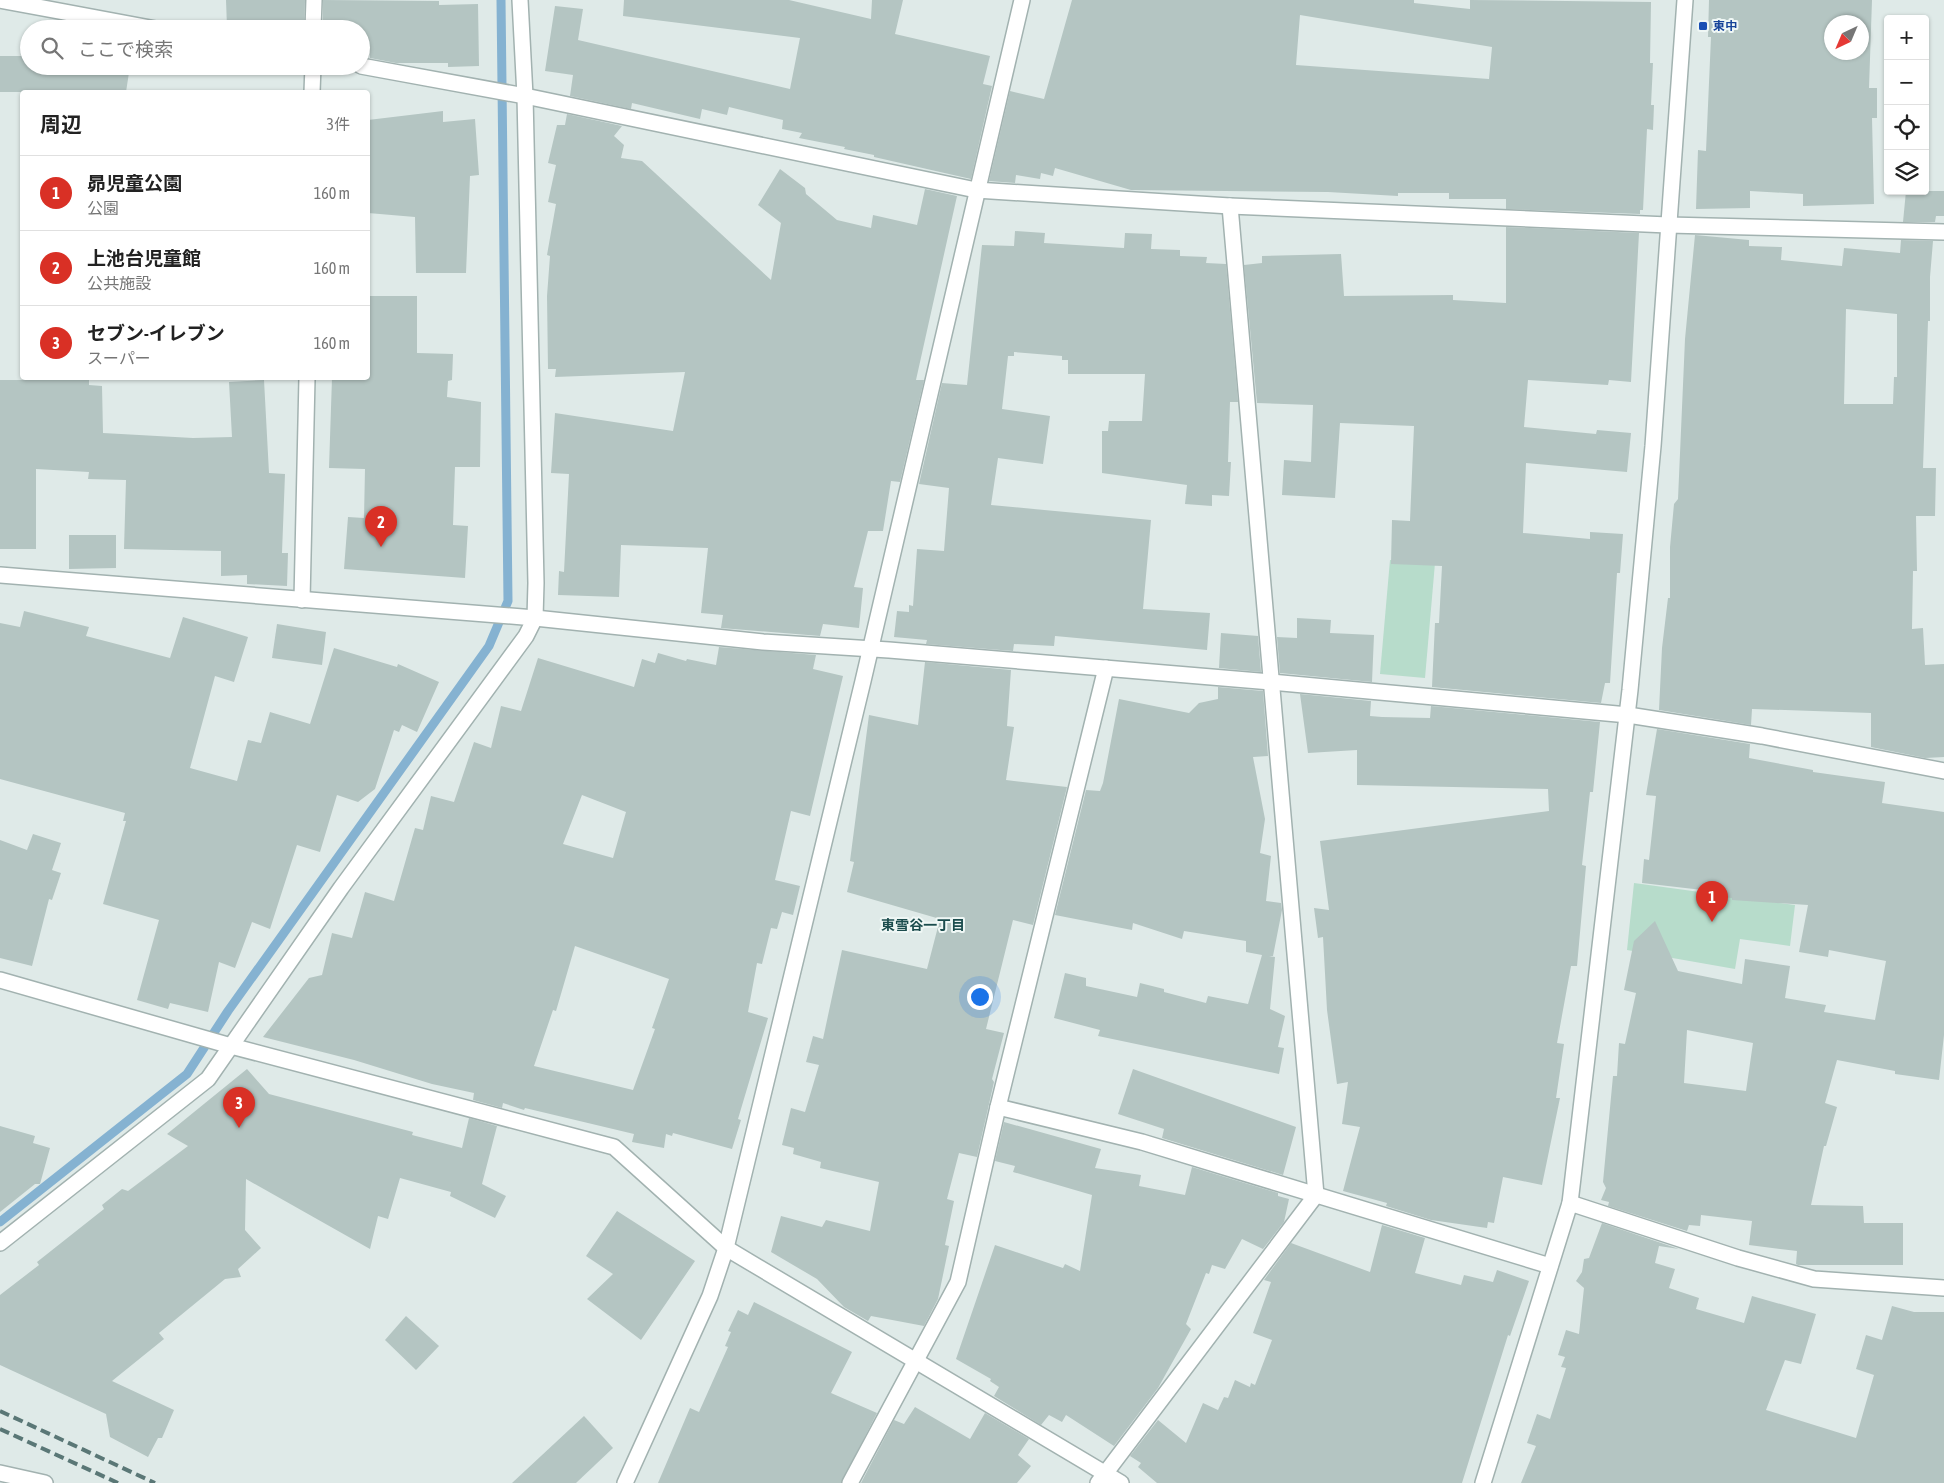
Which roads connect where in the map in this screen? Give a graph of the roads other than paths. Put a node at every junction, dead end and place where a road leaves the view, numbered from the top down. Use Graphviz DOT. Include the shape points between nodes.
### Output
graph roads {
  1 [pos="0,0"];
  2 [pos="314,0"];
  3 [pos="520,0"];
  4 [pos="1022,0"];
  5 [pos="1685,0"];
  6 [pos="108,20"];
  7 [pos="313,20"];
  8 [pos="370,68"];
  9 [pos="312,75"];
  10 [pos="312,90"];
  11 [pos="526,96"];
  12 [pos="976,190"];
  13 [pos="1230,206"];
  14 [pos="1668,225"];
  15 [pos="1944,232"];
  16 [pos="307,380"];
  17 [pos="0,575"];
  18 [pos="302,600"];
  19 [pos="535,618"];
  20 [pos="870,649"];
  21 [pos="1106,668"];
  22 [pos="1272,682"];
  23 [pos="1628,715"];
  24 [pos="1944,772"];
  25 [pos="0,980"];
  26 [pos="231,1046"];
  27 [pos="998,1107"];
  28 [pos="1316,1195"];
  29 [pos="1570,1203"];
  30 [pos="0,1243"];
  31 [pos="726,1248"];
  32 [pos="1550,1266"];
  33 [pos="1944,1288"];
  34 [pos="918,1360"];
  35 [pos="0,1474"];
  36 [pos="1102,1478"];
  37 [pos="45,1483"];
  38 [pos="625,1483"];
  39 [pos="850,1483"];
  40 [pos="1121,1483"];
  41 [pos="1483,1483"];
  1 -- 6 [label="street"];
  2 -- 7 [label="street"];
  3 -- 11 [label="street"];
  4 -- 12 [label="street"];
  5 -- 14 [label="street"];
  8 -- 11 [label="street"];
  9 -- 10 [label="street"];
  11 -- 12 [label="street"];
  11 -- 19 [label="street"];
  12 -- 13 [label="street"];
  12 -- 20 [label="street"];
  13 -- 14 [label="street"];
  13 -- 22 [label="street"];
  14 -- 15 [label="street"];
  14 -- 23 [label="street" via="1653,446"];
  16 -- 18 [label="street"];
  17 -- 18 [label="street"];
  18 -- 19 [label="street"];
  19 -- 20 [label="street" via="763,642"];
  19 -- 26 [label="street" via="526,636 341,888"];
  20 -- 21 [label="street"];
  20 -- 31 [label="street"];
  21 -- 22 [label="street"];
  21 -- 27 [label="street"];
  22 -- 23 [label="street"];
  22 -- 28 [label="street"];
  23 -- 24 [label="street" via="1762,736"];
  23 -- 29 [label="street"];
  25 -- 26 [label="street"];
  26 -- 30 [label="street" via="208,1079"];
  26 -- 31 [label="street" via="614,1147"];
  27 -- 28 [label="street" via="1142,1142"];
  27 -- 34 [label="street" via="958,1282"];
  28 -- 32 [label="street"];
  28 -- 36 [label="street"];
  29 -- 32 [label="street"];
  29 -- 33 [label="street" via="1738,1258 1814,1279"];
  31 -- 34 [label="street"];
  31 -- 38 [label="street" via="710,1296"];
  32 -- 41 [label="street"];
  34 -- 36 [label="street"];
  34 -- 39 [label="street"];
  35 -- 37 [label="street"];
  36 -- 40 [label="street"];
}
